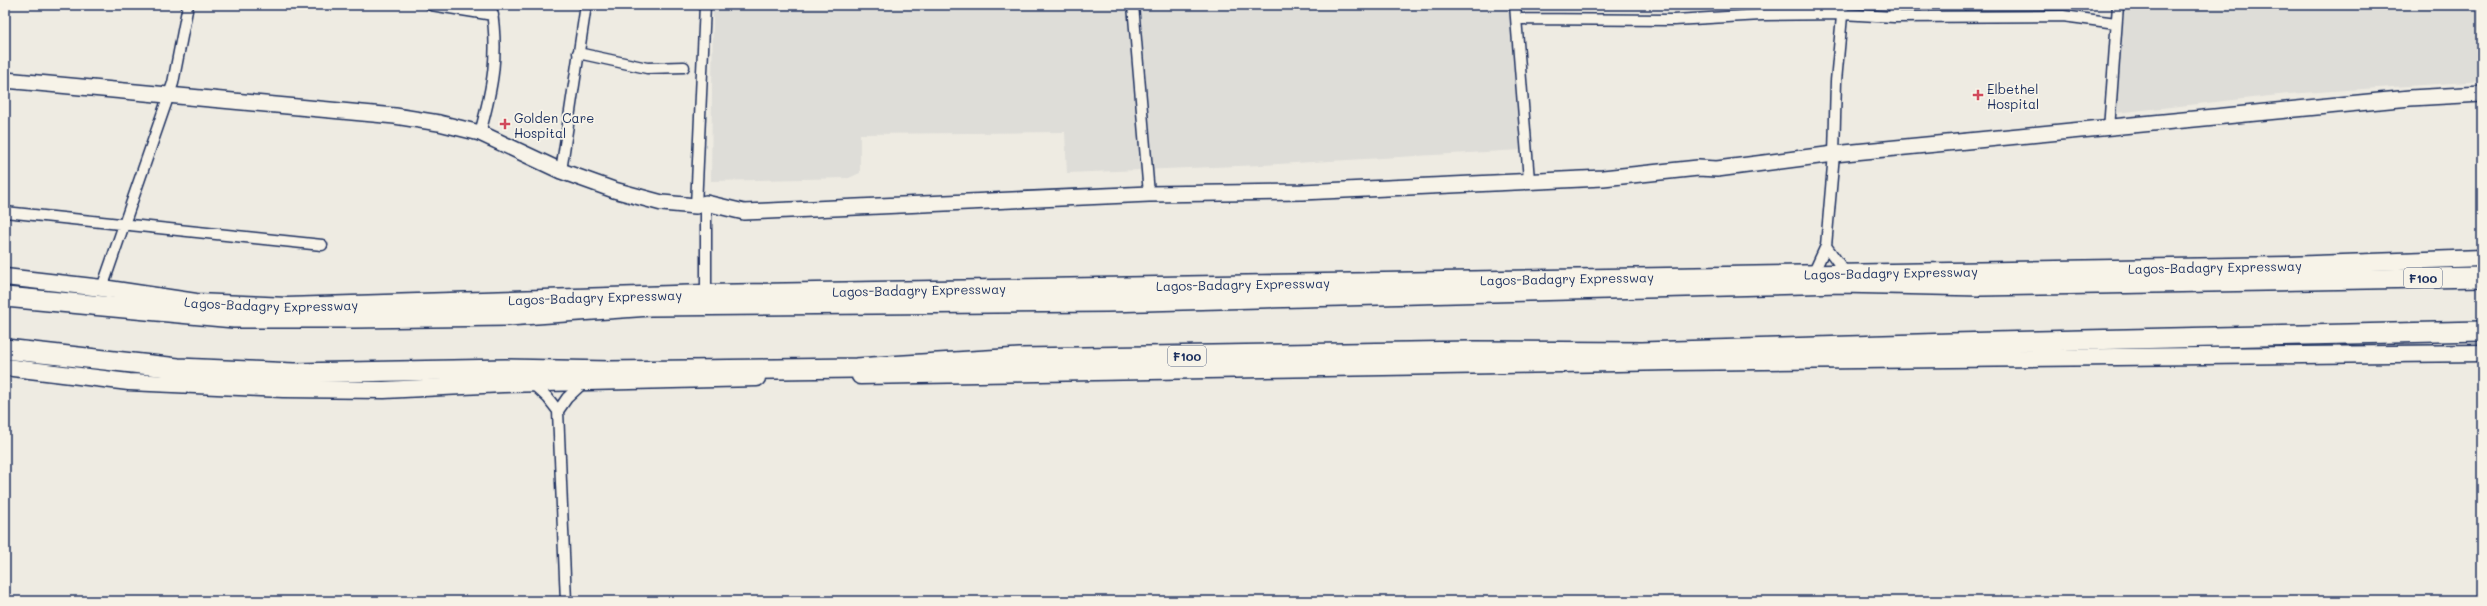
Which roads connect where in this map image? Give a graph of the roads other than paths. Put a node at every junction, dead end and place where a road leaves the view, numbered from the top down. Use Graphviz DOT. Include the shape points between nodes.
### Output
graph roads {
  1 [pos="188,5"];
  2 [pos="431,5"];
  3 [pos="586,5"];
  4 [pos="705,5"];
  5 [pos="1133,5"];
  6 [pos="1515,5"];
  7 [pos="1895,5"];
  8 [pos="1988,5"];
  9 [pos="2118,5"];
  10 [pos="1842,9"];
  11 [pos="492,10"];
  12 [pos="1987,16"];
  13 [pos="1894,17"];
  14 [pos="1517,19"];
  15 [pos="2116,23"];
  16 [pos="578,54"];
  17 [pos="684,66"];
  18 [pos="5,80"];
  19 [pos="2482,87"];
  20 [pos="170,94"];
  21 [pos="2482,94"];
  22 [pos="2109,125"];
  23 [pos="480,133"];
  24 [pos="1835,151"];
  25 [pos="561,171"];
  26 [pos="1529,180"];
  27 [pos="1149,194"];
  28 [pos="701,205"];
  29 [pos="5,212"];
  30 [pos="123,222"];
  31 [pos="322,245"];
  32 [pos="1826,246"];
  33 [pos="2482,258"];
  34 [pos="1814,272"];
  35 [pos="1845,272"];
  36 [pos="5,277"];
  37 [pos="2482,277"];
  38 [pos="102,288"];
  39 [pos="706,293"];
  40 [pos="5,297"];
  41 [pos="2482,331"];
  42 [pos="5,349"];
  43 [pos="2482,353"];
  44 [pos="5,367"];
  45 [pos="583,382"];
  46 [pos="532,383"];
  47 [pos="558,412"];
  48 [pos="566,601"];
  1 -- 20 [label="street" via="182,47"];
  2 -- 11 [label="street"];
  3 -- 16 [label="street"];
  4 -- 28 [label="street"];
  5 -- 27 [label="street"];
  6 -- 14 [label="street"];
  7 -- 13 [label="street"];
  8 -- 12 [label="street"];
  9 -- 15 [label="street"];
  10 -- 13 [label="street"];
  10 -- 14 [label="street" via="1674,20"];
  10 -- 24 [label="street" via="1836,80"];
  11 -- 23 [label="street" via="496,64"];
  12 -- 13 [label="street"];
  12 -- 15 [label="street" via="2063,16"];
  14 -- 26 [label="street"];
  15 -- 22 [label="street"];
  16 -- 17 [label="street" via="647,68"];
  16 -- 25 [label="street"];
  18 -- 20 [label="main road"];
  19 -- 22 [label="main road" via="2409,91"];
  20 -- 23 [label="main road" via="395,116"];
  20 -- 30 [label="street"];
  21 -- 22 [label="main road"];
  22 -- 24 [label="main road"];
  23 -- 25 [label="main road"];
  24 -- 26 [label="main road" via="1717,170 1698,168 1603,178"];
  24 -- 32 [label="street"];
  25 -- 28 [label="main road" via="629,195 662,203"];
  26 -- 27 [label="main road" via="1302,192"];
  27 -- 28 [label="main road" via="744,212"];
  28 -- 39 [label="street"];
  29 -- 30 [label="street"];
  30 -- 31 [label="street"];
  30 -- 38 [label="street"];
  32 -- 34 [label="street"];
  32 -- 35 [label="street"];
  33 -- 35 [label="main road, Lagos-Badagry Expressway" via="2287,265"];
  34 -- 35 [label="main road, Lagos-Badagry Expressway"];
  34 -- 39 [label="main road, Lagos-Badagry Expressway"];
  36 -- 38 [label="main road, Lagos-Badagry Expressway"];
  37 -- 40 [label="highway, Lagos-Badagry Expressway / F100" via="1980,286 1840,283 1122,302 650,306 508,316 370,318 234,318"];
  38 -- 39 [label="main road, Lagos-Badagry Expressway" via="196,302 286,306"];
  41 -- 42 [label="highway, F100" via="1642,352 1472,351 1020,358 856,368 610,371 506,369 294,373 178,368"];
  43 -- 45 [label="main road" via="1672,362"];
  44 -- 46 [label="main road" via="129,382 283,389 384,390"];
  45 -- 46 [label="main road"];
  45 -- 47 [label="street" via="566,398"];
  46 -- 47 [label="street"];
  47 -- 48 [label="street"];
}
